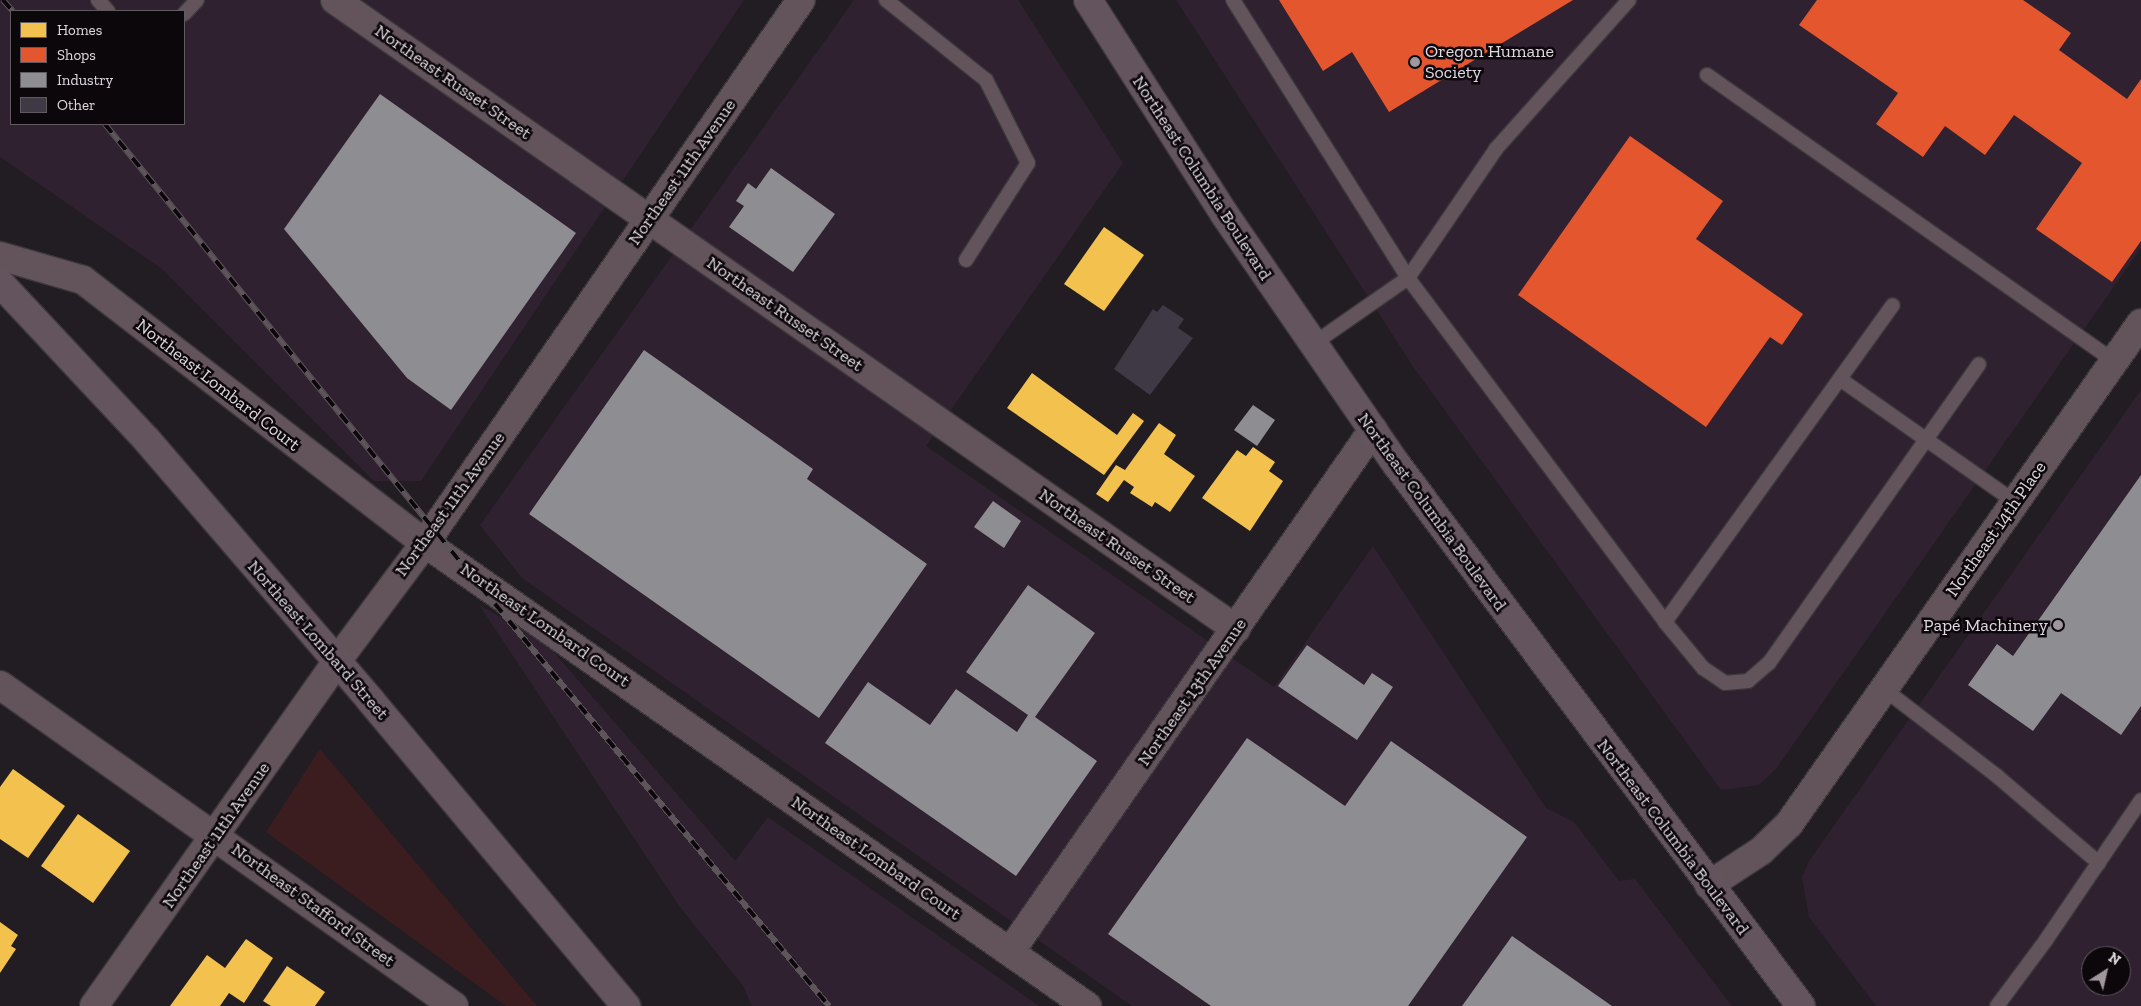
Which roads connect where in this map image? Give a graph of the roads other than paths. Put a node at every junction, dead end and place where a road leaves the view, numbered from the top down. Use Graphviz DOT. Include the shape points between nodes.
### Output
graph roads {
  1 [pos="98,0"];
  2 [pos="196,0"];
  3 [pos="335,0"];
  4 [pos="801,0"];
  5 [pos="886,0"];
  6 [pos="1088,0"];
  7 [pos="1232,0"];
  8 [pos="1629,0"];
  9 [pos="107,10"];
  10 [pos="185,13"];
  11 [pos="1707,75"];
  12 [pos="649,219"];
  13 [pos="0,256"];
  14 [pos="966,260"];
  15 [pos="1408,278"];
  16 [pos="0,283"];
  17 [pos="1893,305"];
  18 [pos="2141,323"];
  19 [pos="1313,344"];
  20 [pos="2114,361"];
  21 [pos="1979,364"];
  22 [pos="1840,379"];
  23 [pos="1372,430"];
  24 [pos="1926,440"];
  25 [pos="2015,502"];
  26 [pos="425,543"];
  27 [pos="1665,622"];
  28 [pos="1236,628"];
  29 [pos="337,661"];
  30 [pos="0,685"];
  31 [pos="1884,689"];
  32 [pos="2141,800"];
  33 [pos="216,836"];
  34 [pos="2099,863"];
  35 [pos="1709,885"];
  36 [pos="1010,952"];
  37 [pos="94,1006"];
  38 [pos="454,1006"];
  39 [pos="626,1006"];
  40 [pos="1087,1006"];
  41 [pos="1801,1006"];
  42 [pos="1997,1006"];
  1 -- 9 [label="lane"];
  2 -- 10 [label="lane"];
  3 -- 12 [label="street, Northeast Russet Street"];
  4 -- 12 [label="street, Northeast 11th Avenue"];
  5 -- 14 [label="lane" via="986,80 1028,163"];
  6 -- 19 [label="main road, Northeast Columbia Boulevard" via="1225,215"];
  7 -- 15 [label="lane"];
  8 -- 15 [label="lane" via="1496,149"];
  11 -- 20 [label="lane"];
  12 -- 26 [label="street, Northeast 11th Avenue"];
  12 -- 28 [label="street, Northeast Russet Street"];
  13 -- 26 [label="street, Northeast Lombard Court" via="83,280"];
  15 -- 19 [label="lane"];
  15 -- 27 [label="lane"];
  16 -- 29 [label="main road, Northeast Lombard Street" via="146,439"];
  17 -- 22 [label="lane"];
  18 -- 20 [label="street, Northeast 14th Place"];
  19 -- 23 [label="main road, Northeast Columbia Boulevard"];
  20 -- 25 [label="street, Northeast 14th Place"];
  21 -- 24 [label="lane"];
  22 -- 24 [label="lane"];
  22 -- 27 [label="lane"];
  23 -- 28 [label="street, Northeast 13th Avenue"];
  23 -- 35 [label="main road, Northeast Columbia Boulevard"];
  24 -- 25 [label="lane"];
  24 -- 27 [label="lane" via="1769,663 1748,681 1725,683 1703,668"];
  25 -- 31 [label="street, Northeast 14th Place"];
  26 -- 29 [label="street, Northeast 11th Avenue" via="376,604"];
  26 -- 36 [label="street, Northeast Lombard Court"];
  28 -- 36 [label="street, Northeast 13th Avenue"];
  29 -- 33 [label="street, Northeast 11th Avenue"];
  29 -- 39 [label="main road, Northeast Lombard Street"];
  30 -- 33 [label="street, Northeast Stafford Street"];
  31 -- 34 [label="lane" via="1997,776"];
  31 -- 35 [label="street, Northeast 14th Place" via="1789,824 1761,851"];
  32 -- 34 [label="lane"];
  33 -- 37 [label="street, Northeast 11th Avenue"];
  33 -- 38 [label="street, Northeast Stafford Street"];
  34 -- 42 [label="lane"];
  35 -- 41 [label="main road, Northeast Columbia Boulevard"];
  36 -- 40 [label="street, Northeast Lombard Court"];
}
